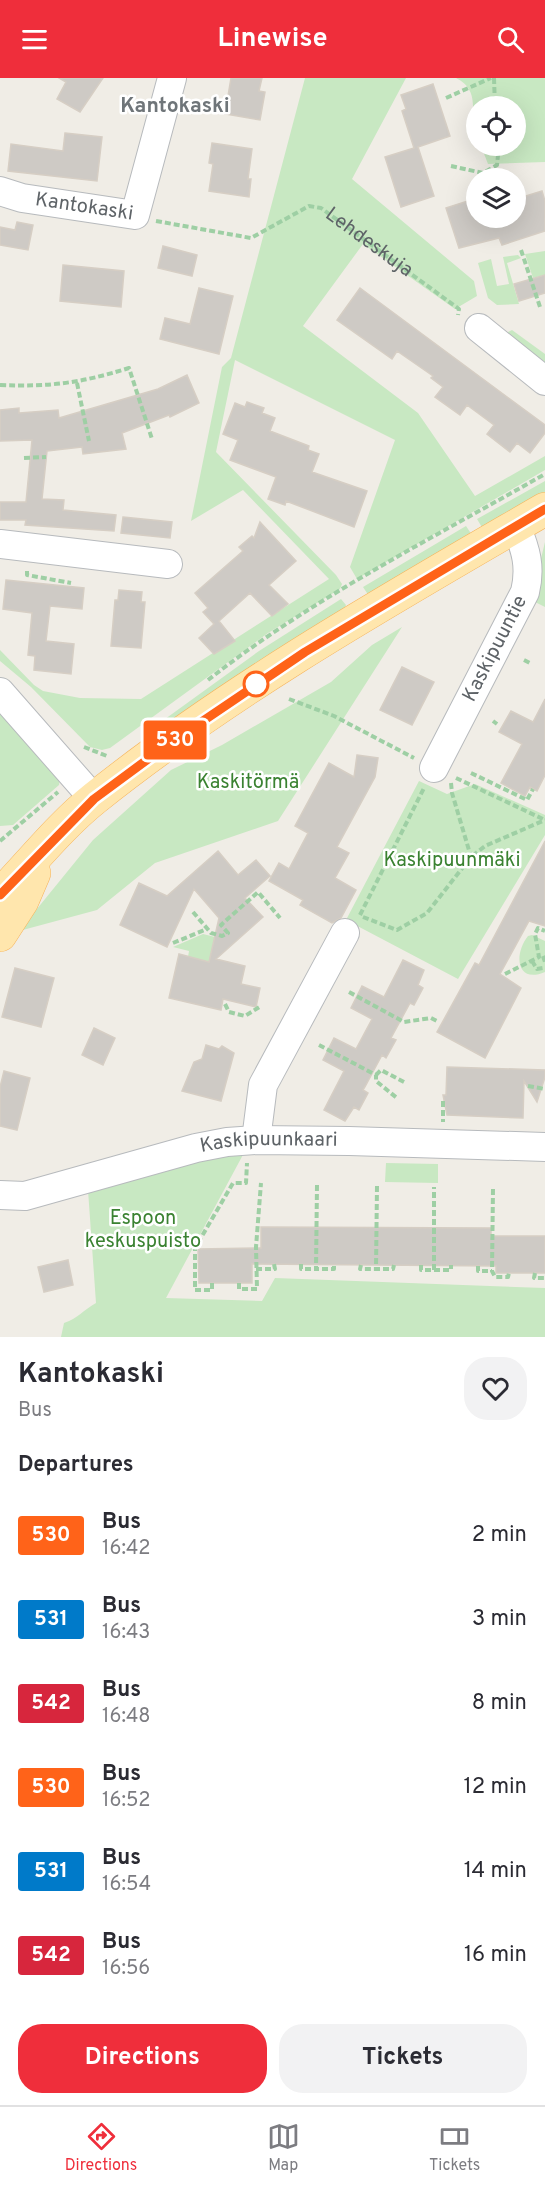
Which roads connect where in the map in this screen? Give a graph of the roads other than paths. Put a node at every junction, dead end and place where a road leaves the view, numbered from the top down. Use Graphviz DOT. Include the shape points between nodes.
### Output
graph roads {
  1 [pos="172,78"];
  2 [pos="0,191"];
  3 [pos="469,319"];
  4 [pos="545,381"];
  5 [pos="545,509"];
  6 [pos="516,526"];
  7 [pos="0,544"];
  8 [pos="168,564"];
  9 [pos="0,692"];
  10 [pos="442,772"];
  11 [pos="94,799"];
  12 [pos="42,852"];
  13 [pos="0,895"];
  14 [pos="352,925"];
  15 [pos="0,935"];
  16 [pos="251,1140"];
  17 [pos="545,1147"];
  18 [pos="0,1195"];
  1 -- 2 [label="street, Kantokaski" via="135,215 22,198"];
  3 -- 4 [label="street"];
  5 -- 6 [label="main road"];
  6 -- 10 [label="street, Kaskipuuntie" via="526,551 529,573 525,592"];
  6 -- 11 [label="main road" via="261,680"];
  7 -- 8 [label="street"];
  9 -- 11 [label="street"];
  11 -- 12 [label="main road"];
  12 -- 13 [label="main road"];
  12 -- 15 [label="main road" via="22,901"];
  14 -- 16 [label="street" via="263,1085"];
  16 -- 17 [label="street, Kaskipuunkaari"];
  16 -- 18 [label="street, Kaskipuunkaari" via="196,1148 26,1196"];
}
